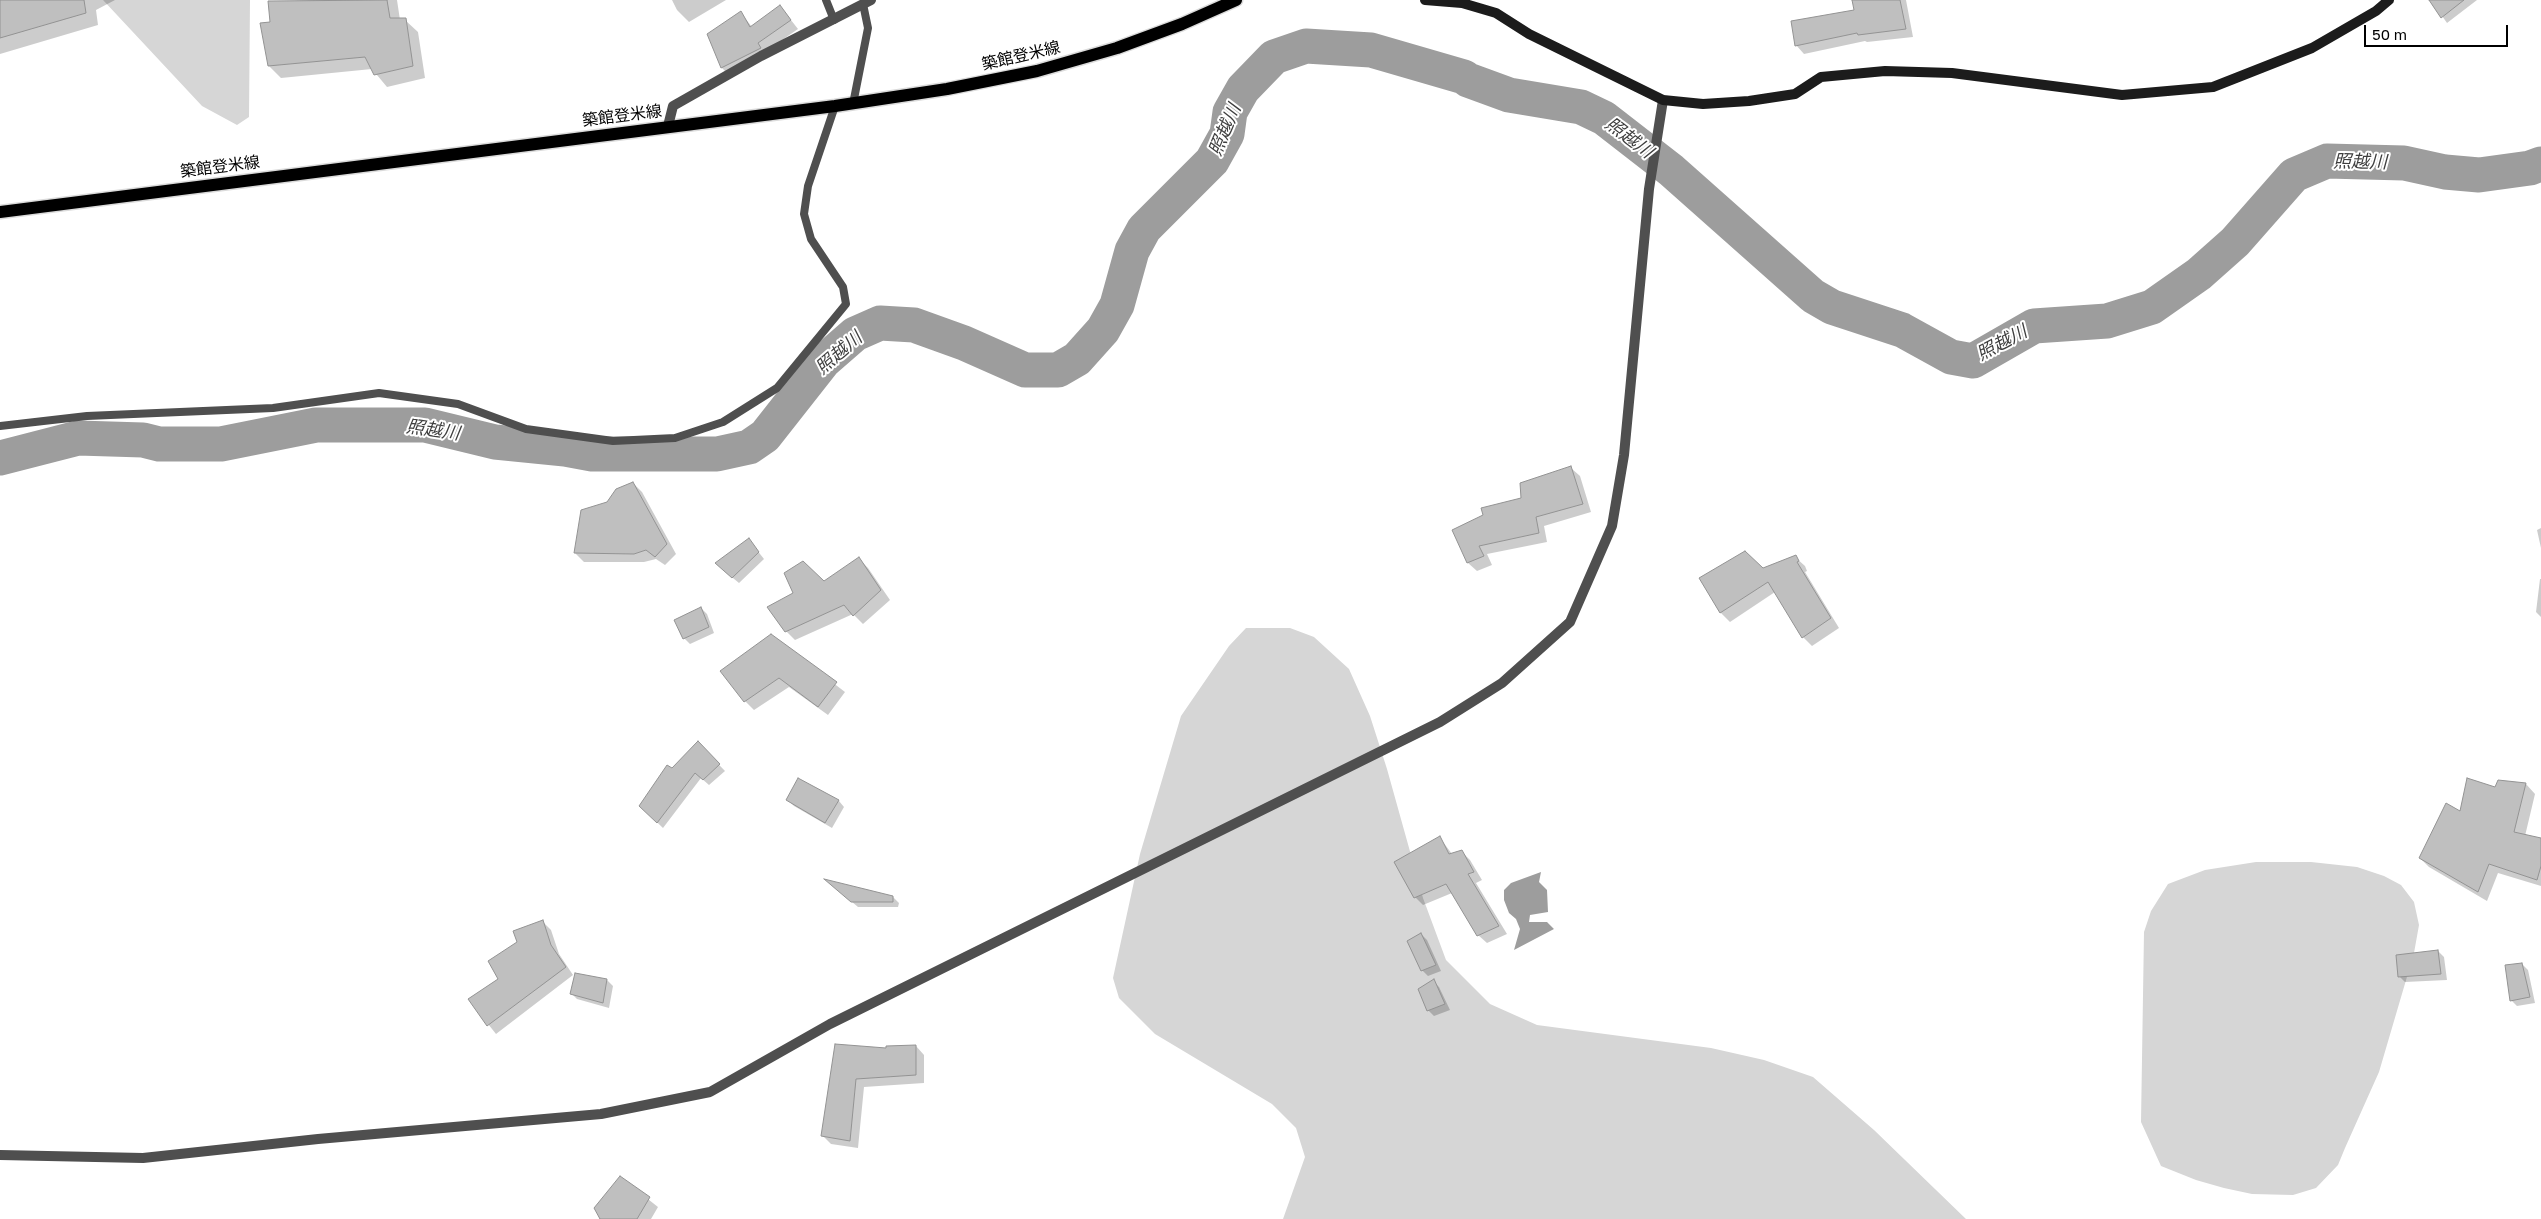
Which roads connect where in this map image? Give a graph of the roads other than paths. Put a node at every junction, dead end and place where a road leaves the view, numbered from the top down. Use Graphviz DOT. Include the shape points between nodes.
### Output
graph roads {
  1 [pos="826,0"];
  2 [pos="1236,0"];
  3 [pos="1425,0"];
  4 [pos="2389,0"];
  5 [pos="867,2"];
  6 [pos="834,20"];
  7 [pos="1663,100"];
  8 [pos="853,104"];
  9 [pos="835,106"];
  10 [pos="668,126"];
  11 [pos="0,212"];
  12 [pos="0,426"];
  13 [pos="0,1155"];
  1 -- 6 [label="lane"];
  2 -- 8 [label="main road, 築館登米線" via="1117,48 1037,71 947,90"];
  3 -- 7 [label="street" via="1462,3 1496,12 1530,34"];
  4 -- 7 [label="street" via="2312,48 2213,87 2122,95 1952,73 1885,71 1821,77 1795,94 1749,101 1702,104"];
  5 -- 6 [label="street"];
  5 -- 8 [label="lane" via="868,28"];
  6 -- 10 [label="street" via="672,106"];
  7 -- 13 [label="street" via="1649,189 1624,455 1612,526 1570,622 1502,683 1440,722 830,1024 710,1092 602,1114 143,1158"];
  8 -- 9 [label="main road, 築館登米線"];
  9 -- 10 [label="main road, 築館登米線"];
  9 -- 12 [label="lane" via="808,186 804,214 811,239 843,287 846,304 777,388 723,422 675,438 613,441 526,429 458,404 379,393 273,408 88,416"];
  10 -- 11 [label="main road, 築館登米線"];
}
